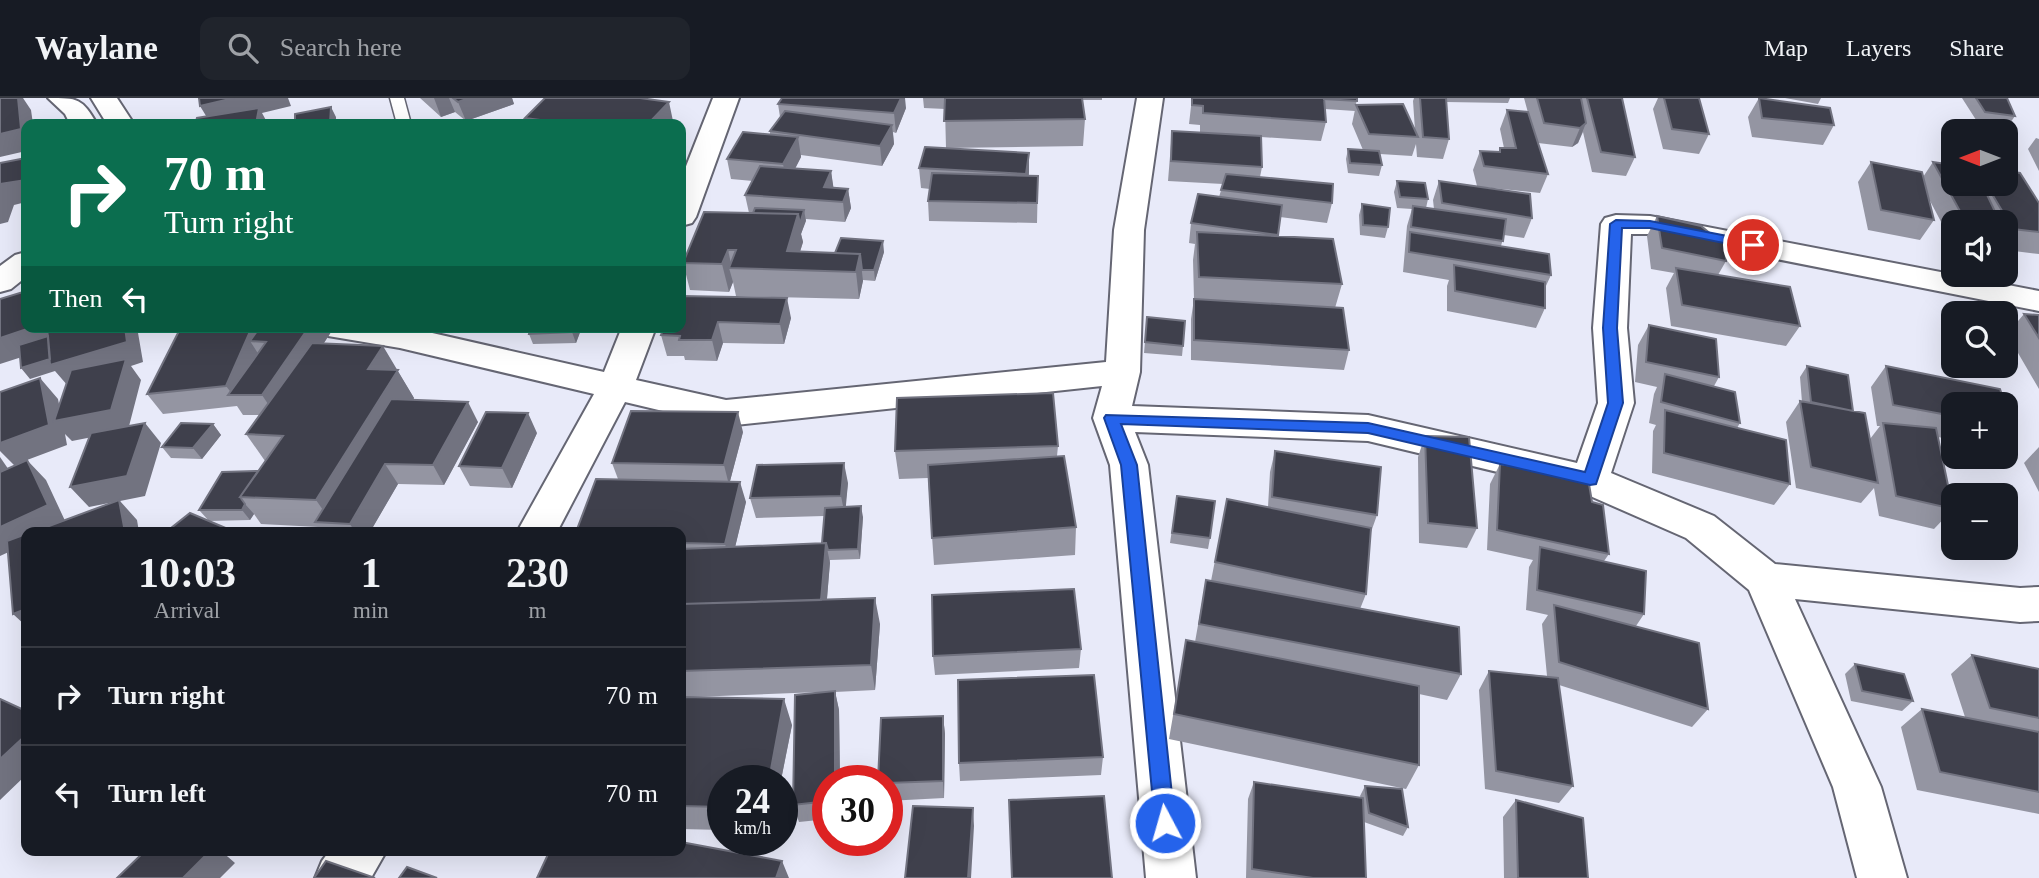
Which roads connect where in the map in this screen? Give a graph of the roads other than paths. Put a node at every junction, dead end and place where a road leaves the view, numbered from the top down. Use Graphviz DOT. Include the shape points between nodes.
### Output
graph roads {
  1 [pos="61,98"];
  2 [pos="104,98"];
  3 [pos="397,98"];
  4 [pos="726,98"];
  5 [pos="1150,98"];
  6 [pos="80,119"];
  7 [pos="118,119"];
  8 [pos="403,119"];
  9 [pos="686,204"];
  10 [pos="21,266"];
  11 [pos="0,282"];
  12 [pos="2039,301"];
  13 [pos="374,333"];
  14 [pos="637,333"];
  15 [pos="1123,372"];
  16 [pos="616,386"];
  17 [pos="1111,418"];
  18 [pos="1590,480"];
  19 [pos="540,527"];
  20 [pos="1765,580"];
  21 [pos="2039,604"];
  22 [pos="358,856"];
  23 [pos="341,878"];
  24 [pos="1171,878"];
  25 [pos="1882,878"];
  1 -- 6 [label="street"];
  2 -- 7 [label="street"];
  3 -- 8 [label="lane"];
  4 -- 9 [label="street"];
  5 -- 15 [label="street" via="1129,230"];
  10 -- 11 [label="street"];
  12 -- 18 [label="street" via="1650,225 1616,224 1610,328 1616,403"];
  13 -- 16 [label="street"];
  14 -- 16 [label="street"];
  15 -- 16 [label="street" via="726,413"];
  15 -- 17 [label="street"];
  16 -- 19 [label="street"];
  17 -- 18 [label="street" via="1368,428"];
  17 -- 24 [label="street" via="1129,465"];
  18 -- 20 [label="street" via="1700,527"];
  20 -- 21 [label="street" via="2020,606"];
  20 -- 25 [label="street" via="1857,787"];
  22 -- 23 [label="street"];
}
